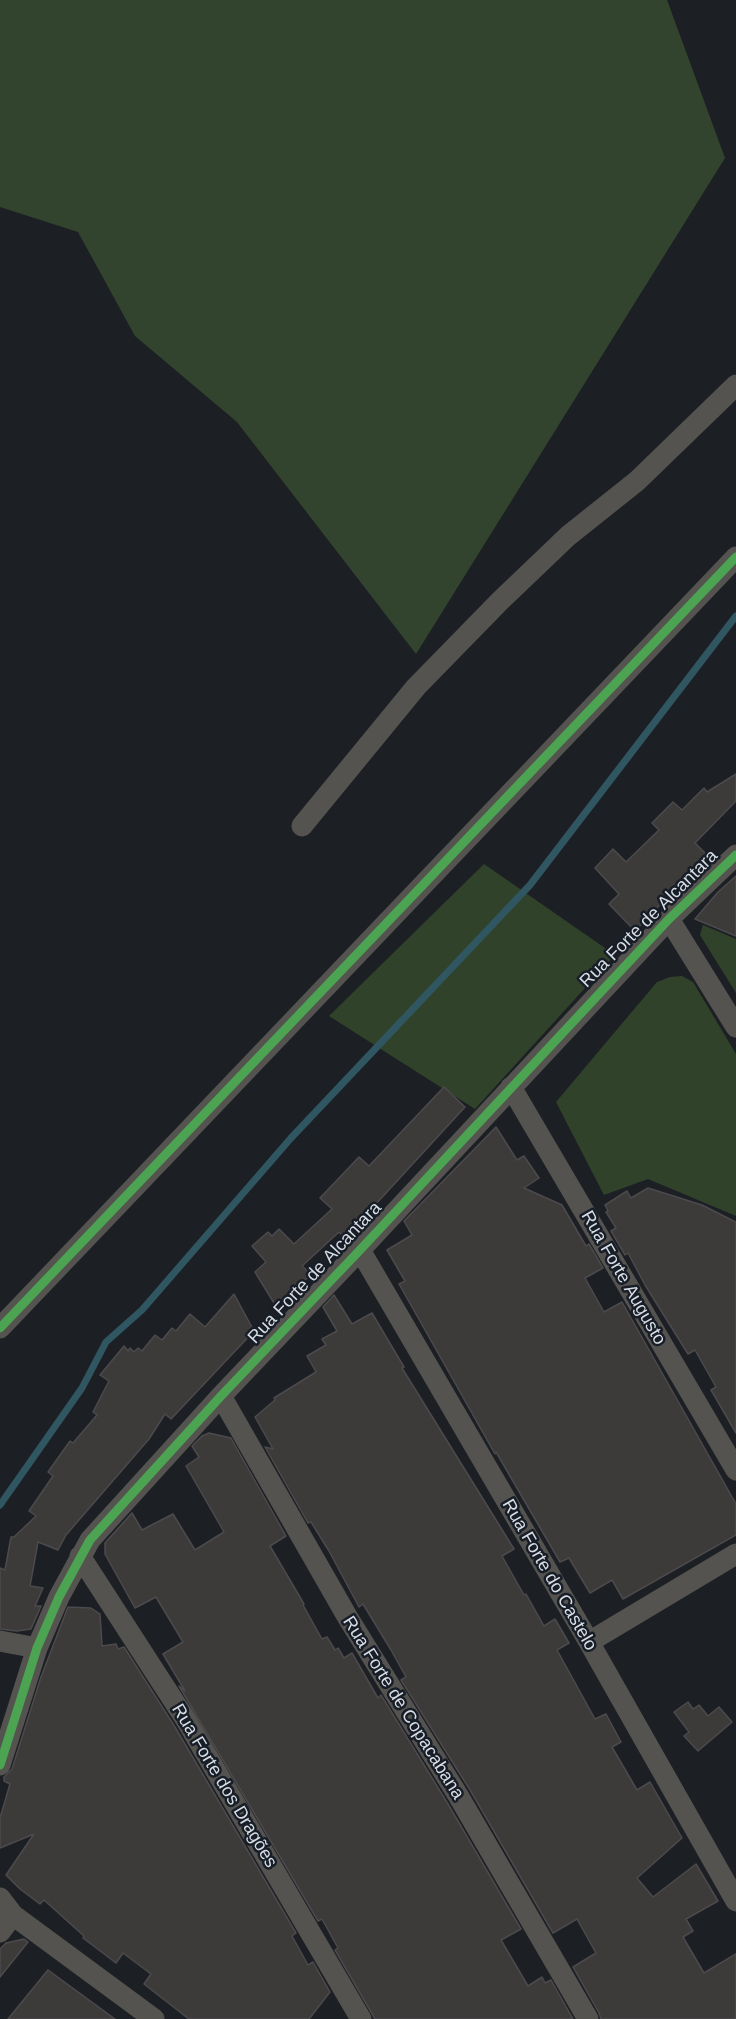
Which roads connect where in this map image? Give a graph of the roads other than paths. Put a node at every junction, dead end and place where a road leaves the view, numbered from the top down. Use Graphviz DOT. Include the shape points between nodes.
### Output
graph roads {
  1 [pos="736,385"];
  2 [pos="736,557"];
  3 [pos="302,826"];
  4 [pos="736,855"];
  5 [pos="669,919"];
  6 [pos="736,1027"];
  7 [pos="511,1087"];
  8 [pos="360,1250"];
  9 [pos="0,1328"];
  10 [pos="221,1396"];
  11 [pos="736,1470"];
  12 [pos="736,1554"];
  13 [pos="80,1556"];
  14 [pos="0,1641"];
  15 [pos="589,1642"];
  16 [pos="37,1648"];
  17 [pos="0,1765"];
  18 [pos="0,1898"];
  19 [pos="736,1901"];
  20 [pos="14,1915"];
  21 [pos="0,1932"];
  22 [pos="154,2019"];
  23 [pos="361,2019"];
  24 [pos="588,2019"];
  1 -- 3 [label="street" via="637,481 568,536 458,644 416,687"];
  2 -- 9 [label="street"];
  4 -- 5 [label="street, Rua Forte de Alcantara"];
  5 -- 6 [label="street"];
  5 -- 7 [label="street, Rua Forte de Alcantara"];
  7 -- 8 [label="street, Rua Forte de Alcantara"];
  7 -- 11 [label="street, Rua Forte Augusto"];
  8 -- 10 [label="street, Rua Forte de Alcantara"];
  8 -- 15 [label="street, Rua Forte do Castelo"];
  10 -- 13 [label="street, Rua Forte de Alcantara" via="90,1540"];
  10 -- 24 [label="street, Rua Forte de Copacabana" via="348,1618 459,1797"];
  12 -- 15 [label="street"];
  13 -- 16 [label="street, Rua Forte de Alcantara"];
  13 -- 23 [label="street, Rua Forte dos Dragões" via="186,1720"];
  14 -- 16 [label="street"];
  15 -- 19 [label="street, Rua Forte do Castelo"];
  16 -- 17 [label="street, Rua Forte de Alcantara"];
  18 -- 20 [label="street"];
  20 -- 21 [label="street"];
  20 -- 22 [label="street"];
}
